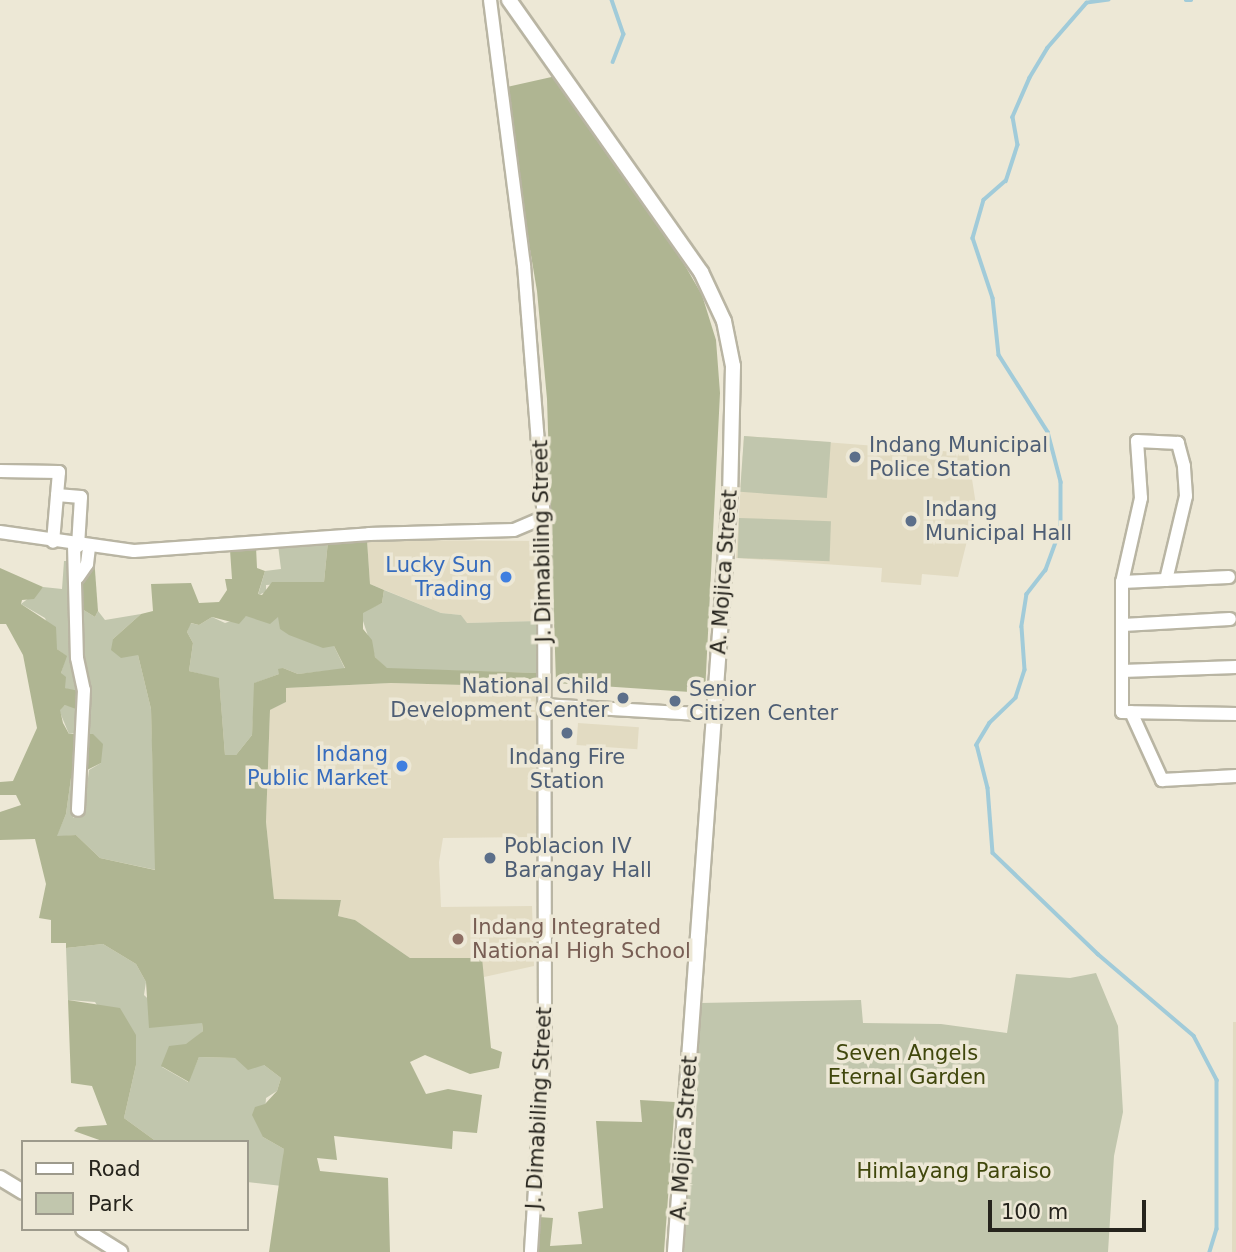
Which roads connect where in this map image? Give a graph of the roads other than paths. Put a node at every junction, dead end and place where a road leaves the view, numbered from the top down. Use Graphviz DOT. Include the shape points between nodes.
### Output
graph roads {
  1 [pos="490,0"];
  2 [pos="509,0"];
  3 [pos="0,471"];
  4 [pos="57,495"];
  5 [pos="544,517"];
  6 [pos="0,532"];
  7 [pos="53,542"];
  8 [pos="80,546"];
  9 [pos="1229,577"];
  10 [pos="1166,580"];
  11 [pos="1122,582"];
  12 [pos="1230,619"];
  13 [pos="1123,625"];
  14 [pos="1236,667"];
  15 [pos="1122,671"];
  16 [pos="544,705"];
  17 [pos="1131,712"];
  18 [pos="1236,714"];
  19 [pos="715,715"];
  20 [pos="1236,776"];
  21 [pos="78,810"];
  22 [pos="0,1178"];
  23 [pos="21,1191"];
  24 [pos="86,1231"];
  25 [pos="120,1252"];
  26 [pos="531,1252"];
  27 [pos="675,1252"];
  1 -- 5 [label="street, J. Dimabiling Street" via="524,265"];
  2 -- 19 [label="main road, A. Mojica Street" via="669,223 707,282 724,321 735,401"];
  3 -- 4 [label="street" via="59,472 63,476"];
  4 -- 7 [label="street"];
  4 -- 8 [label="street" via="81,497"];
  5 -- 8 [label="street" via="514,530 369,534 134,551"];
  5 -- 16 [label="street, J. Dimabiling Street"];
  6 -- 7 [label="street"];
  7 -- 8 [label="street"];
  8 -- 21 [label="street" via="76,651 83,690"];
  9 -- 10 [label="street"];
  10 -- 11 [label="street"];
  10 -- 11 [label="street" via="1186,495 1184,466 1178,443 1137,441 1141,498"];
  11 -- 13 [label="street"];
  12 -- 13 [label="street"];
  13 -- 15 [label="street"];
  14 -- 15 [label="street"];
  15 -- 17 [label="street" via="1122,712"];
  16 -- 19 [label="street"];
  16 -- 26 [label="street, J. Dimabiling Street" via="544,1055"];
  17 -- 18 [label="street"];
  17 -- 20 [label="street" via="1162,780"];
  19 -- 27 [label="main road, A. Mojica Street"];
  22 -- 23 [label="main road"];
  24 -- 25 [label="main road"];
}
